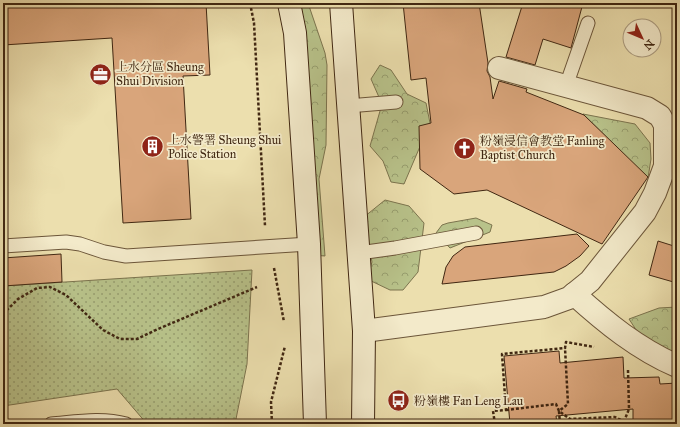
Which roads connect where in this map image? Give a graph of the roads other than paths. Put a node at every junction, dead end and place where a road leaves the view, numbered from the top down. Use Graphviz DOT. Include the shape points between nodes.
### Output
graph roads {
  1 [pos="289,3"];
  2 [pos="341,3"];
  3 [pos="588,23"];
  4 [pos="499,68"];
  5 [pos="566,86"];
  6 [pos="396,102"];
  7 [pos="348,106"];
  8 [pos="671,123"];
  9 [pos="476,233"];
  10 [pos="310,244"];
  11 [pos="3,246"];
  12 [pos="359,253"];
  13 [pos="574,294"];
  14 [pos="364,331"];
  15 [pos="677,366"];
  16 [pos="51,424"];
  17 [pos="126,424"];
  18 [pos="315,424"];
  19 [pos="363,424"];
  1 -- 10 [label="main road" via="295,33"];
  2 -- 7 [label="main road"];
  3 -- 5 [label="lane"];
  4 -- 5 [label="main road"];
  5 -- 8 [label="main road" via="647,108"];
  6 -- 7 [label="lane"];
  7 -- 12 [label="main road"];
  8 -- 13 [label="main road" via="665,166 645,212 590,281"];
  9 -- 12 [label="lane"];
  10 -- 11 [label="lane" via="126,256 66,242"];
  10 -- 18 [label="main road"];
  12 -- 14 [label="main road"];
  13 -- 14 [label="main road" via="544,306"];
  13 -- 15 [label="main road" via="617,331"];
  14 -- 19 [label="main road"];
  16 -- 17 [label="lane" via="114,420"];
}
